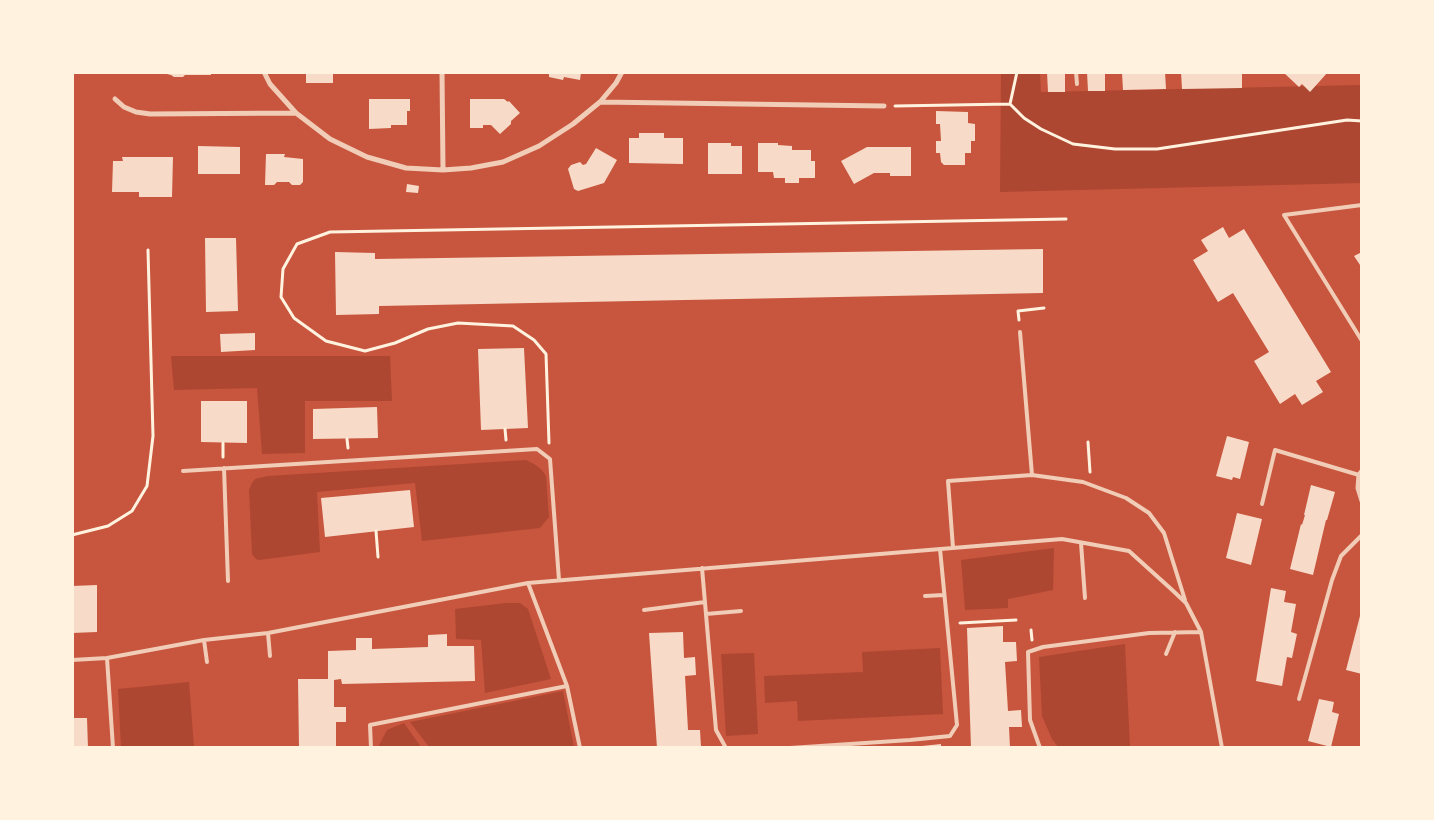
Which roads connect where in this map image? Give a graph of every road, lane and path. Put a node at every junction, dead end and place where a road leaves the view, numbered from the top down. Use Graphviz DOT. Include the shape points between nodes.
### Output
graph roads {
  1 [pos="264,72"];
  2 [pos="442,72"];
  3 [pos="622,72"];
  4 [pos="1017,72"];
  5 [pos="1076,72"];
  6 [pos="1077,84"];
  7 [pos="115,99"];
  8 [pos="600,102"];
  9 [pos="1010,104"];
  10 [pos="884,106"];
  11 [pos="296,113"];
  12 [pos="1362,121"];
  13 [pos="443,170"];
  14 [pos="1362,205"];
  15 [pos="1066,218"];
  16 [pos="148,250"];
  17 [pos="1044,308"];
  18 [pos="1018,311"];
  19 [pos="1020,332"];
  20 [pos="1362,341"];
  21 [pos="1088,442"];
  22 [pos="550,459"];
  23 [pos="224,468"];
  24 [pos="183,471"];
  25 [pos="1360,473"];
  26 [pos="1032,475"];
  27 [pos="1091,485"];
  28 [pos="1362,502"];
  29 [pos="1262,504"];
  30 [pos="376,531"];
  31 [pos="72,535"];
  32 [pos="1362,535"];
  33 [pos="1081,543"];
  34 [pos="953,548"];
  35 [pos="940,549"];
  36 [pos="378,557"];
  37 [pos="702,568"];
  38 [pos="228,580"];
  39 [pos="559,580"];
  40 [pos="528,583"];
  41 [pos="944,595"];
  42 [pos="925,596"];
  43 [pos="1084,598"];
  44 [pos="705,602"];
  45 [pos="1186,603"];
  46 [pos="644,610"];
  47 [pos="741,611"];
  48 [pos="706,614"];
  49 [pos="1016,620"];
  50 [pos="947,624"];
  51 [pos="1174,632"];
  52 [pos="1201,632"];
  53 [pos="268,633"];
  54 [pos="204,640"];
  55 [pos="1166,654"];
  56 [pos="270,656"];
  57 [pos="107,658"];
  58 [pos="72,660"];
  59 [pos="207,662"];
  60 [pos="567,686"];
  61 [pos="1299,699"];
  62 [pos="113,748"];
  63 [pos="371,748"];
  64 [pos="580,748"];
  65 [pos="726,748"];
  66 [pos="790,748"];
  67 [pos="1040,748"];
  68 [pos="1222,748"];
  1 -- 11 [label="street" via="270,84"];
  2 -- 13 [label="street"];
  3 -- 8 [label="street"];
  4 -- 9 [label="path"];
  5 -- 6 [label="lane"];
  7 -- 11 [label="street" via="124,108 150,114"];
  8 -- 10 [label="street"];
  8 -- 13 [label="street" via="539,146 503,162"];
  9 -- 10 [label="path"];
  9 -- 12 [label="path" via="1041,129 1073,144 1115,149 1157,150 1347,120"];
  11 -- 13 [label="street" via="330,139 366,157 406,168"];
  14 -- 20 [label="lane" via="1284,215"];
  15 -- 22 [label="path" via="330,232 297,244 282,269 281,297 294,318 326,341 365,351 428,329 458,323 513,326 534,340 546,354"];
  16 -- 31 [label="path" via="153,436 147,486 132,511 108,526"];
  17 -- 18 [label="path"];
  19 -- 26 [label="lane"];
  21 -- 27 [label="path"];
  22 -- 23 [label="lane" via="537,449"];
  22 -- 39 [label="lane"];
  23 -- 24 [label="lane"];
  23 -- 38 [label="lane"];
  25 -- 28 [label="street" via="1358,488"];
  25 -- 29 [label="lane" via="1275,450"];
  26 -- 27 [label="lane"];
  26 -- 34 [label="lane" via="948,481"];
  27 -- 45 [label="lane" via="1126,498 1149,513 1164,533"];
  30 -- 36 [label="path"];
  32 -- 61 [label="lane" via="1341,556"];
  33 -- 34 [label="lane" via="1062,539"];
  33 -- 43 [label="lane"];
  33 -- 45 [label="lane" via="1129,551"];
  34 -- 35 [label="lane"];
  35 -- 37 [label="lane"];
  35 -- 41 [label="lane"];
  37 -- 39 [label="lane"];
  37 -- 44 [label="lane"];
  39 -- 40 [label="lane"];
  40 -- 53 [label="lane"];
  40 -- 60 [label="lane"];
  41 -- 42 [label="lane"];
  41 -- 50 [label="lane"];
  44 -- 46 [label="lane"];
  44 -- 48 [label="lane"];
  45 -- 52 [label="lane"];
  47 -- 48 [label="lane"];
  48 -- 65 [label="lane" via="716,730"];
  49 -- 50 [label="path"];
  50 -- 66 [label="lane" via="957,725 950,736"];
  51 -- 52 [label="lane"];
  51 -- 55 [label="lane"];
  51 -- 67 [label="lane" via="1043,647 1028,652 1030,720"];
  52 -- 68 [label="lane"];
  53 -- 54 [label="lane"];
  53 -- 56 [label="lane"];
  54 -- 57 [label="lane"];
  54 -- 59 [label="lane"];
  57 -- 58 [label="lane"];
  57 -- 62 [label="lane"];
  60 -- 63 [label="lane" via="370,725"];
  60 -- 64 [label="lane"];
}
